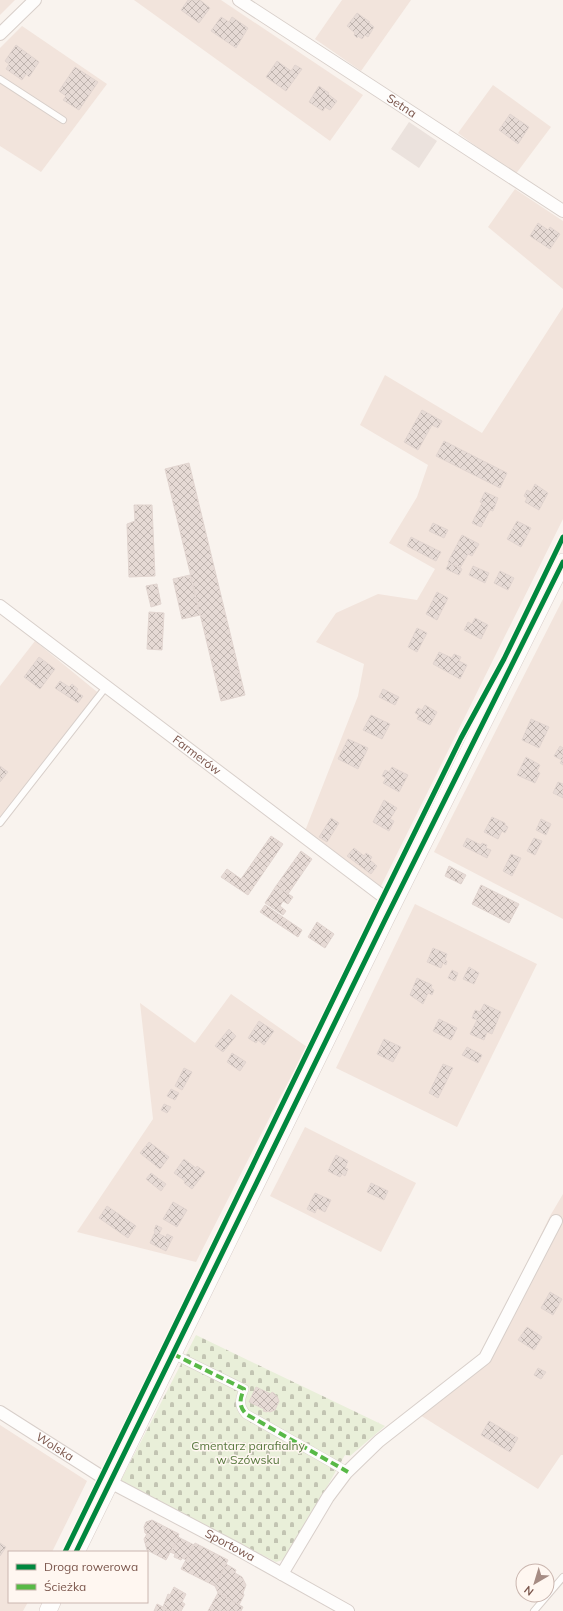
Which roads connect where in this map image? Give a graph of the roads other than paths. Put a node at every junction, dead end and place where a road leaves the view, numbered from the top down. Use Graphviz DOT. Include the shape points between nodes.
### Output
graph roads {
  1 [pos="35,0"];
  2 [pos="240,0"];
  3 [pos="2,30"];
  4 [pos="0,79"];
  5 [pos="63,120"];
  6 [pos="563,211"];
  7 [pos="563,562"];
  8 [pos="0,606"];
  9 [pos="106,687"];
  10 [pos="0,823"];
  11 [pos="393,904"];
  12 [pos="556,1221"];
  13 [pos="173,1354"];
  14 [pos="0,1412"];
  15 [pos="348,1472"];
  16 [pos="110,1482"];
  17 [pos="76,1551"];
  18 [pos="282,1574"];
  19 [pos="563,1577"];
  20 [pos="348,1611"];
  21 [pos="534,1611"];
  1 -- 3 [label="street"];
  2 -- 6 [label="street, Setna"];
  4 -- 5 [label="lane"];
  7 -- 11 [label="main road"];
  8 -- 9 [label="street, Farmerów"];
  9 -- 10 [label="lane"];
  9 -- 11 [label="street, Farmerów"];
  11 -- 13 [label="main road"];
  12 -- 15 [label="street" via="485,1358 379,1441"];
  13 -- 15 [label="street" via="244,1389 240,1402 246,1414"];
  13 -- 16 [label="main road"];
  14 -- 16 [label="street, Wolska"];
  15 -- 18 [label="street" via="328,1497"];
  16 -- 17 [label="main road"];
  16 -- 18 [label="street, Sportowa"];
  18 -- 20 [label="street, Sportowa"];
  19 -- 21 [label="lane"];
}
